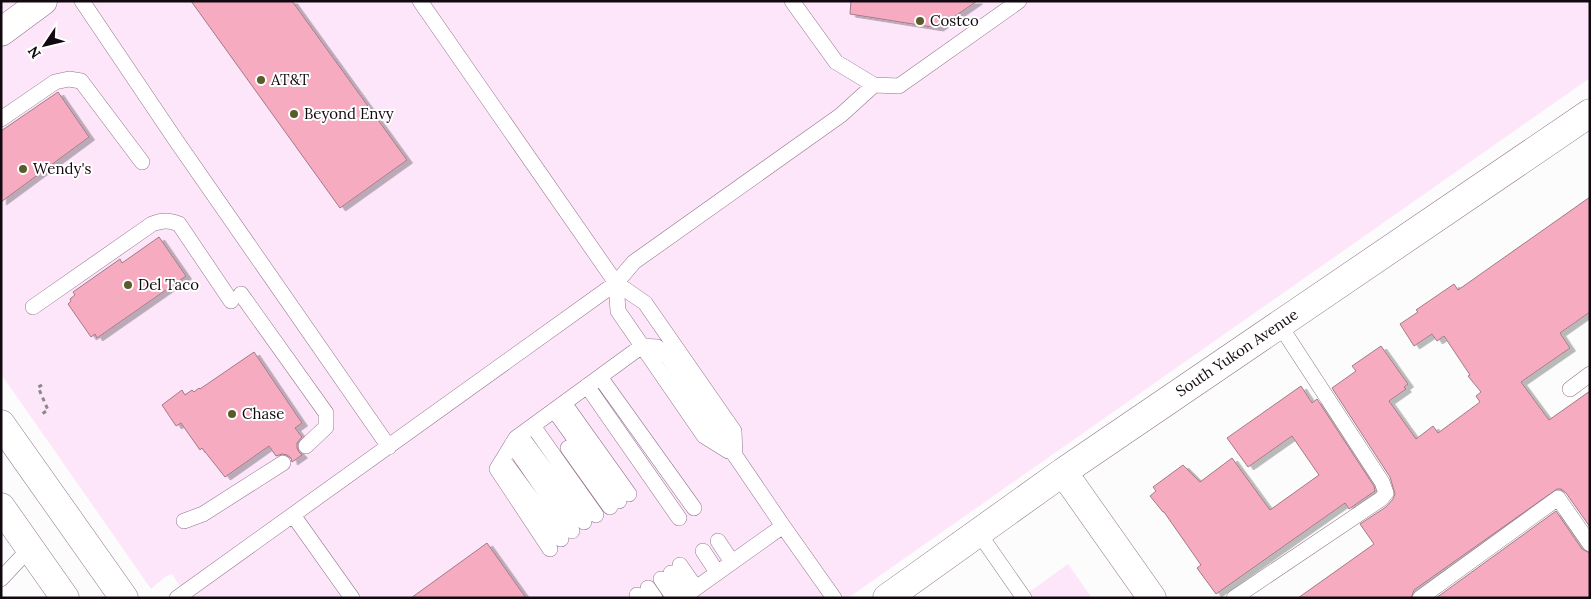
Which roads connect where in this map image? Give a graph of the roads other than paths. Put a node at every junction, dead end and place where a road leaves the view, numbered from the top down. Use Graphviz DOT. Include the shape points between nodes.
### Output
graph roads {
  1 [pos="42,1"];
  2 [pos="82,1"];
  3 [pos="420,1"];
  4 [pos="792,1"];
  5 [pos="1019,1"];
  6 [pos="1,32"];
  7 [pos="874,85"];
  8 [pos="1590,112"];
  9 [pos="1,119"];
  10 [pos="142,162"];
  11 [pos="616,283"];
  12 [pos="33,307"];
  13 [pos="1279,324"];
  14 [pos="642,346"];
  15 [pos="1590,374"];
  16 [pos="600,377"];
  17 [pos="587,386"];
  18 [pos="1570,389"];
  19 [pos="554,410"];
  20 [pos="1,424"];
  21 [pos="533,426"];
  22 [pos="516,439"];
  23 [pos="306,446"];
  24 [pos="389,447"];
  25 [pos="735,456"];
  26 [pos="283,463"];
  27 [pos="1063,472"];
  28 [pos="1,507"];
  29 [pos="694,508"];
  30 [pos="293,515"];
  31 [pos="679,518"];
  32 [pos="184,521"];
  33 [pos="783,526"];
  34 [pos="573,531"];
  35 [pos="978,532"];
  36 [pos="718,540"];
  37 [pos="1590,544"];
  38 [pos="30,548"];
  39 [pos="703,551"];
  40 [pos="732,562"];
  41 [pos="671,572"];
  42 [pos="717,572"];
  43 [pos="1,579"];
  44 [pos="685,595"];
  45 [pos="65,598"];
  46 [pos="124,598"];
  47 [pos="177,598"];
  48 [pos="352,598"];
  49 [pos="834,598"];
  50 [pos="886,598"];
  51 [pos="1024,598"];
  52 [pos="1152,598"];
  53 [pos="1234,598"];
  54 [pos="1420,598"];
  1 -- 6 [label="street"];
  2 -- 24 [label="lane"];
  3 -- 11 [label="lane"];
  4 -- 7 [label="lane" via="836,62"];
  5 -- 7 [label="lane" via="899,86"];
  7 -- 11 [label="lane" via="841,115 634,262"];
  8 -- 13 [label="street, South Yukon Avenue"];
  9 -- 10 [label="lane" via="55,82 81,81"];
  11 -- 14 [label="lane" via="618,311"];
  11 -- 24 [label="lane"];
  11 -- 25 [label="lane" via="645,303 729,423 734,431"];
  12 -- 23 [label="lane" via="152,224 162,220 179,224 326,413 326,428"];
  13 -- 27 [label="street, South Yukon Avenue"];
  13 -- 53 [label="lane" via="1382,482 1386,493 1382,499"];
  14 -- 16 [label="lane"];
  14 -- 25 [label="lane" via="704,436"];
  15 -- 18 [label="lane"];
  16 -- 17 [label="lane"];
  16 -- 29 [label="lane"];
  17 -- 19 [label="lane"];
  17 -- 31 [label="lane"];
  19 -- 19 [label="lane" via="619,501"];
  19 -- 21 [label="lane"];
  20 -- 46 [label="street"];
  21 -- 22 [label="lane"];
  21 -- 34 [label="lane"];
  22 -- 34 [label="lane"];
  22 -- 34 [label="lane" via="503,460"];
  24 -- 30 [label="lane"];
  25 -- 33 [label="lane"];
  26 -- 32 [label="lane" via="203,514"];
  27 -- 35 [label="street, South Yukon Avenue"];
  27 -- 52 [label="street"];
  28 -- 38 [label="street"];
  30 -- 47 [label="lane"];
  30 -- 48 [label="lane"];
  33 -- 40 [label="lane"];
  33 -- 49 [label="lane"];
  35 -- 50 [label="street, South Yukon Avenue"];
  35 -- 51 [label="lane"];
  36 -- 40 [label="lane"];
  37 -- 54 [label="lane" via="1558,498"];
  38 -- 43 [label="lane"];
  38 -- 45 [label="street"];
  39 -- 42 [label="lane"];
  40 -- 42 [label="lane"];
  41 -- 44 [label="lane"];
  42 -- 44 [label="lane"];
}
